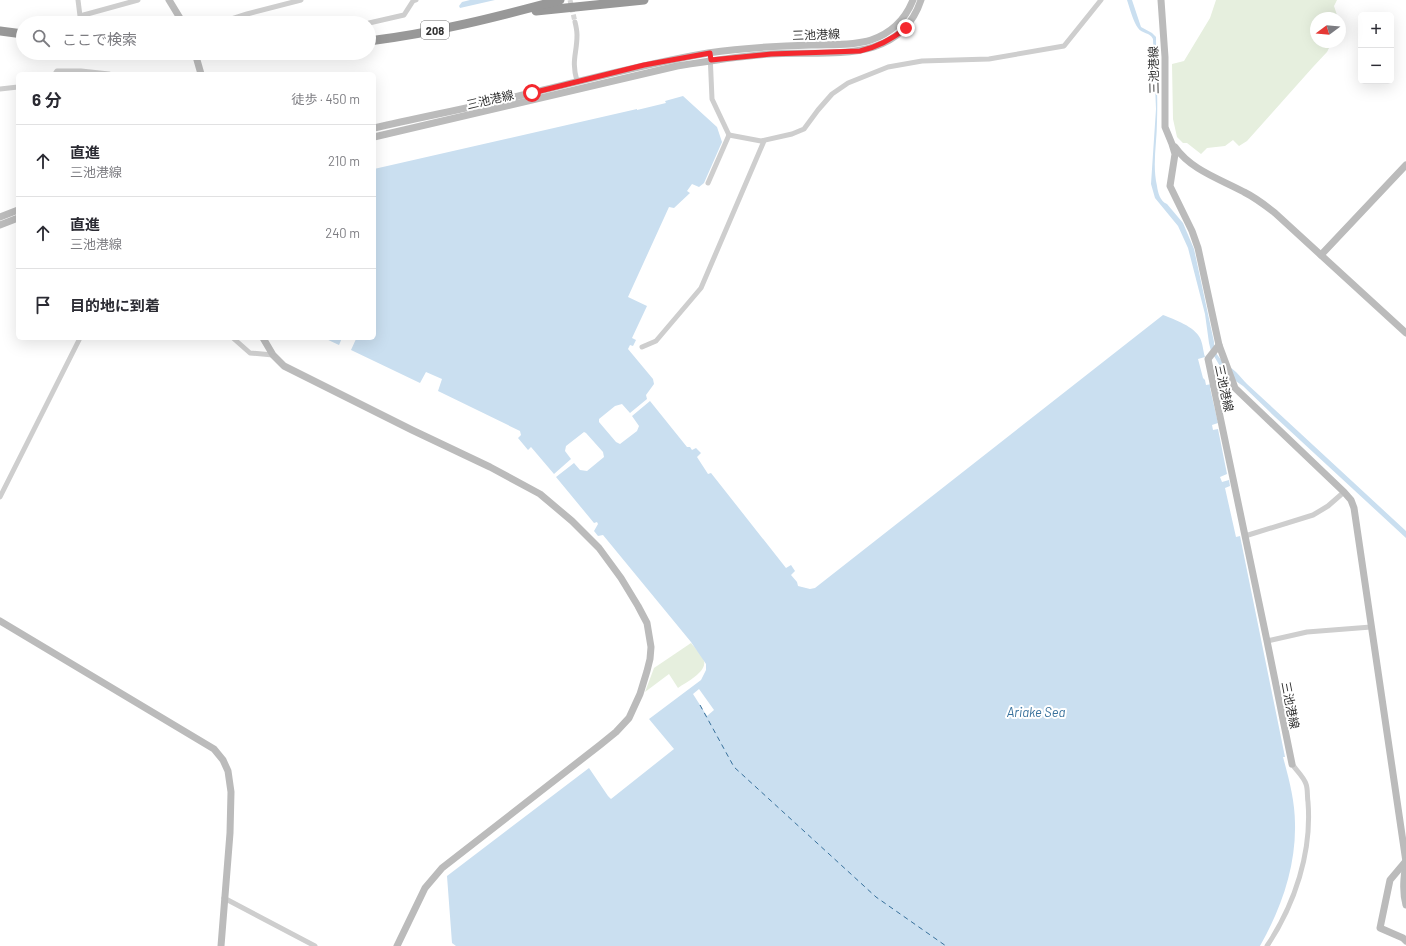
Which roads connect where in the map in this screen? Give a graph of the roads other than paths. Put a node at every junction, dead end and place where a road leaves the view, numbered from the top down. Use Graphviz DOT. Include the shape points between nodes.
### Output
graph roads {
  1 [pos="78,0"];
  2 [pos="138,0"];
  3 [pos="169,0"];
  4 [pos="301,0"];
  5 [pos="416,0"];
  6 [pos="560,0"];
  7 [pos="644,0"];
  8 [pos="913,0"];
  9 [pos="920,0"];
  10 [pos="1102,0"];
  11 [pos="1161,0"];
  12 [pos="179,16"];
  13 [pos="241,16"];
  14 [pos="500,16"];
  15 [pos="376,21"];
  16 [pos="575,22"];
  17 [pos="0,31"];
  18 [pos="16,33"];
  19 [pos="376,40"];
  20 [pos="711,57"];
  21 [pos="196,60"];
  22 [pos="56,72"];
  23 [pos="90,72"];
  24 [pos="200,72"];
  25 [pos="577,81"];
  26 [pos="16,87"];
  27 [pos="0,89"];
  28 [pos="376,128"];
  29 [pos="728,135"];
  30 [pos="376,137"];
  31 [pos="764,140"];
  32 [pos="1172,144"];
  33 [pos="1406,165"];
  34 [pos="708,182"];
  35 [pos="16,211"];
  36 [pos="0,217"];
  37 [pos="16,219"];
  38 [pos="0,225"];
  39 [pos="1321,255"];
  40 [pos="1406,333"];
  41 [pos="79,340"];
  42 [pos="235,340"];
  43 [pos="264,340"];
  44 [pos="642,347"];
  45 [pos="1217,347"];
  46 [pos="273,355"];
  47 [pos="1344,492"];
  48 [pos="0,497"];
  49 [pos="1245,536"];
  50 [pos="0,621"];
  51 [pos="1371,628"];
  52 [pos="1267,641"];
  53 [pos="1292,764"];
  54 [pos="1400,830"];
  55 [pos="1406,836"];
  56 [pos="1406,861"];
  57 [pos="224,898"];
  58 [pos="1406,905"];
  59 [pos="1406,941"];
  60 [pos="222,946"];
  61 [pos="315,946"];
  62 [pos="397,946"];
  63 [pos="1267,946"];
  1 -- 2 [label="street" via="80,16"];
  3 -- 12 [label="street"];
  4 -- 13 [label="street"];
  5 -- 15 [label="street" via="404,15"];
  6 -- 14 [label="highway, 208"];
  7 -- 14 [label="highway, 208"];
  8 -- 20 [label="street, 三池港線" via="901,22 870,40 844,44 772,46"];
  9 -- 20 [label="street, 三池港線" via="906,28 895,37 872,48 860,51"];
  10 -- 31 [label="street" via="1064,46 989,59 922,61 888,67 848,83 832,94 804,129"];
  11 -- 32 [label="street, 三池港線" via="1165,57 1165,127"];
  14 -- 19 [label="highway, 208"];
  16 -- 25 [label="street" via="577,35 573,61"];
  17 -- 18 [label="highway"];
  20 -- 25 [label="street, 三池港線" via="644,65"];
  20 -- 29 [label="street" via="712,100"];
  20 -- 30 [label="street, 三池港線"];
  21 -- 24 [label="street"];
  22 -- 23 [label="street"];
  25 -- 28 [label="street, 三池港線"];
  26 -- 27 [label="street"];
  29 -- 31 [label="street"];
  29 -- 34 [label="street"];
  31 -- 44 [label="street" via="701,288 656,341"];
  32 -- 39 [label="street" via="1186,161 1260,201"];
  32 -- 45 [label="street, 三池港線" via="1174,154 1170,186 1198,248"];
  33 -- 39 [label="street"];
  35 -- 36 [label="street"];
  37 -- 38 [label="street"];
  39 -- 40 [label="street"];
  41 -- 48 [label="street"];
  42 -- 46 [label="street" via="250,353"];
  43 -- 46 [label="street"];
  45 -- 47 [label="street" via="1235,388"];
  45 -- 49 [label="street, 三池港線" via="1208,360"];
  46 -- 62 [label="street" via="284,366 540,494 599,548 621,578 647,623 651,646 650,659 640,694 629,718 600,745 442,868 425,888"];
  47 -- 49 [label="street" via="1313,515"];
  47 -- 51 [label="street" via="1354,508"];
  49 -- 52 [label="street, 三池港線"];
  50 -- 57 [label="street" via="214,749 224,760 231,792"];
  51 -- 52 [label="street" via="1307,632"];
  51 -- 54 [label="street"];
  52 -- 53 [label="street, 三池港線"];
  53 -- 63 [label="street" via="1306,784 1308,829 1293,898"];
  54 -- 55 [label="street"];
  54 -- 56 [label="street"];
  56 -- 58 [label="street" via="1403,882"];
  56 -- 59 [label="street" via="1390,880 1380,928"];
  57 -- 60 [label="street"];
  57 -- 61 [label="street"];
}
